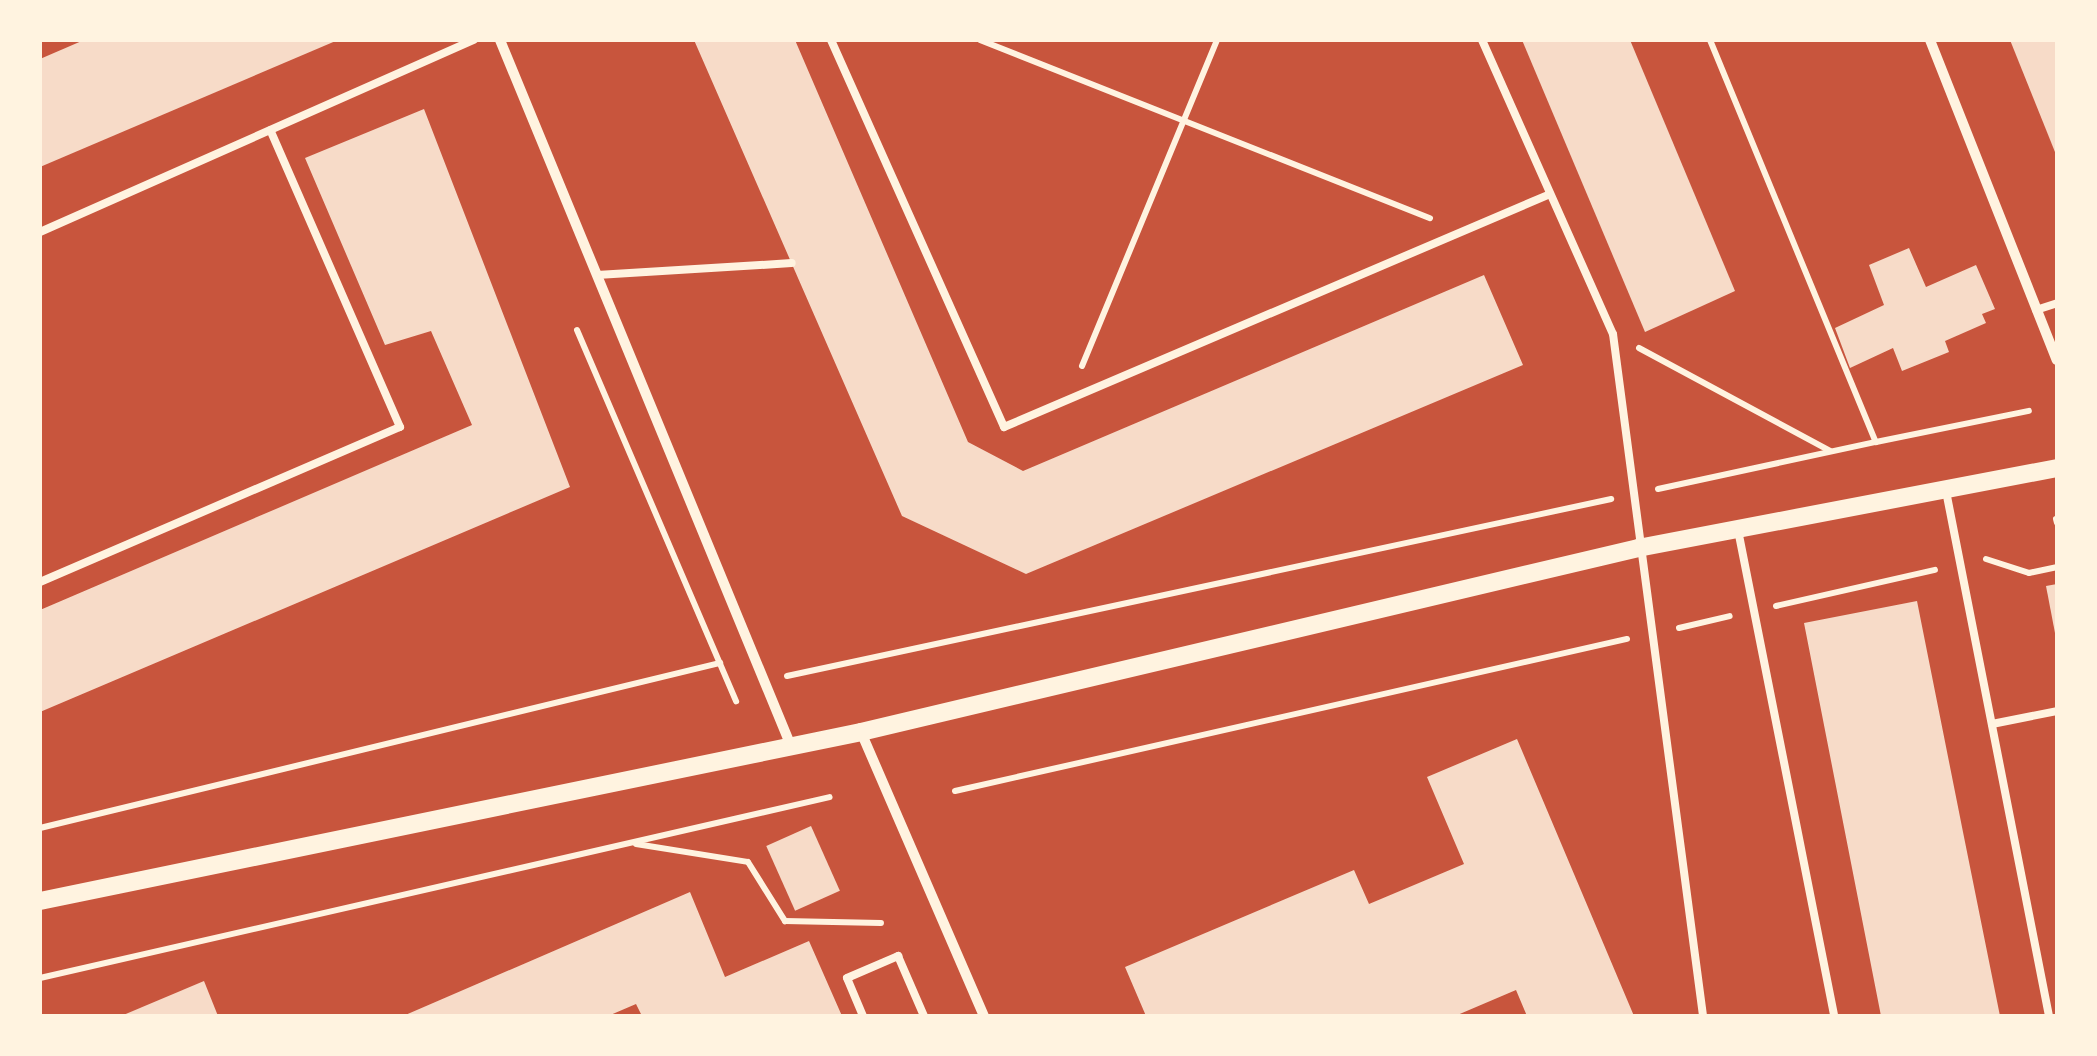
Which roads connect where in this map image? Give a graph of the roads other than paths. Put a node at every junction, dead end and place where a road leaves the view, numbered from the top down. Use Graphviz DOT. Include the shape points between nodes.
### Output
graph roads {
  1 [pos="474,40"];
  2 [pos="500,40"];
  3 [pos="831,40"];
  4 [pos="1482,40"];
  5 [pos="1930,40"];
  6 [pos="270,130"];
  7 [pos="1548,195"];
  8 [pos="40,232"];
  9 [pos="792,262"];
  10 [pos="597,275"];
  11 [pos="2057,303"];
  12 [pos="2036,310"];
  13 [pos="2057,360"];
  14 [pos="2057,468"];
  15 [pos="1946,491"];
  16 [pos="1738,530"];
  17 [pos="1638,548"];
  18 [pos="40,582"];
  19 [pos="2057,711"];
  20 [pos="1992,724"];
  21 [pos="860,732"];
  22 [pos="791,746"];
  23 [pos="40,901"];
  24 [pos="863,1016"];
  25 [pos="924,1016"];
  26 [pos="984,1016"];
  27 [pos="1703,1016"];
  28 [pos="1834,1016"];
  29 [pos="2049,1016"];
  1 -- 6 [label="lane"];
  2 -- 10 [label="street"];
  3 -- 7 [label="lane" via="1004,427"];
  4 -- 7 [label="lane"];
  5 -- 12 [label="street"];
  6 -- 8 [label="lane"];
  6 -- 18 [label="lane" via="400,427"];
  7 -- 17 [label="lane" via="1612,334"];
  9 -- 10 [label="lane"];
  10 -- 22 [label="street"];
  11 -- 12 [label="lane"];
  12 -- 13 [label="street"];
  14 -- 15 [label="street"];
  15 -- 16 [label="street"];
  15 -- 20 [label="lane"];
  16 -- 17 [label="street"];
  16 -- 28 [label="lane"];
  17 -- 21 [label="street"];
  17 -- 27 [label="lane"];
  19 -- 20 [label="lane"];
  20 -- 29 [label="lane"];
  21 -- 22 [label="street"];
  21 -- 26 [label="street"];
  22 -- 23 [label="street"];
  24 -- 25 [label="lane" via="847,978 898,956"];
}
